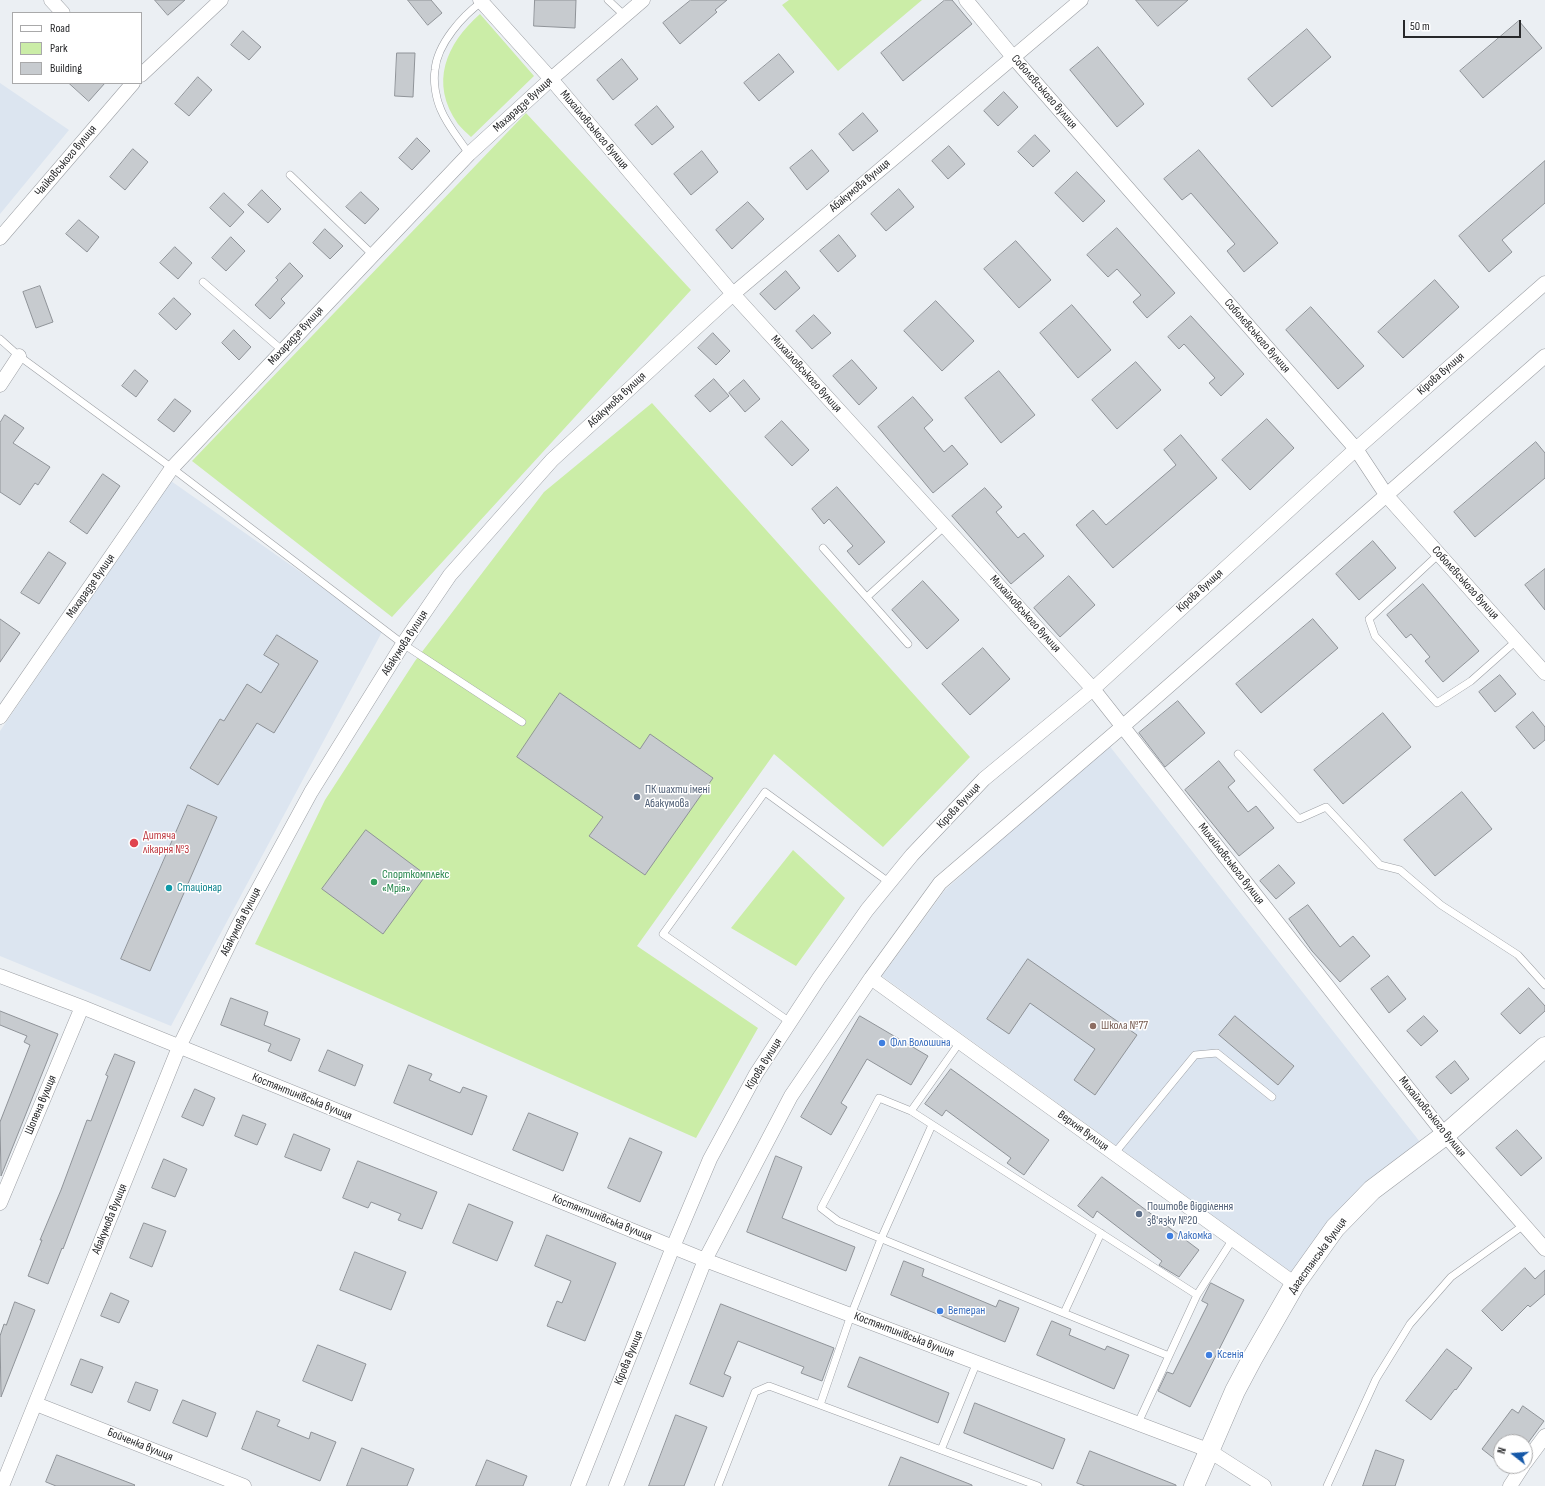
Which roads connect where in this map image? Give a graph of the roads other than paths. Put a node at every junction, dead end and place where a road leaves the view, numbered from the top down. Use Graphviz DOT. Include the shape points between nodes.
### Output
graph roads {
  1 [pos="51,0"];
  2 [pos="221,0"];
  3 [pos="608,0"];
  4 [pos="644,0"];
  5 [pos="966,0"];
  6 [pos="1081,0"];
  7 [pos="482,1"];
  8 [pos="62,12"];
  9 [pos="624,16"];
  10 [pos="1013,57"];
  11 [pos="142,73"];
  12 [pos="551,79"];
  13 [pos="130,84"];
  14 [pos="469,154"];
  15 [pos="290,175"];
  16 [pos="0,238"];
  17 [pos="372,255"];
  18 [pos="203,282"];
  19 [pos="1545,283"];
  20 [pos="733,294"];
  21 [pos="0,339"];
  22 [pos="283,350"];
  23 [pos="19,356"];
  24 [pos="1544,360"];
  25 [pos="0,385"];
  26 [pos="1356,449"];
  27 [pos="172,468"];
  28 [pos="1387,496"];
  29 [pos="945,526"];
  30 [pos="823,548"];
  31 [pos="1439,554"];
  32 [pos="867,597"];
  33 [pos="1516,641"];
  34 [pos="403,644"];
  35 [pos="908,644"];
  36 [pos="1545,673"];
  37 [pos="1093,689"];
  38 [pos="0,717"];
  39 [pos="522,722"];
  40 [pos="1122,727"];
  41 [pos="1238,754"];
  42 [pos="890,883"];
  43 [pos="0,976"];
  44 [pos="871,978"];
  45 [pos="1545,985"];
  46 [pos="82,1007"];
  47 [pos="790,1022"];
  48 [pos="960,1042"];
  49 [pos="179,1047"];
  50 [pos="1545,1048"];
  51 [pos="1272,1097"];
  52 [pos="911,1111"];
  53 [pos="932,1125"];
  54 [pos="1445,1135"];
  55 [pos="1114,1154"];
  56 [pos="0,1203"];
  57 [pos="1524,1225"];
  58 [pos="1101,1233"];
  59 [pos="881,1238"];
  60 [pos="1233,1239"];
  61 [pos="673,1247"];
  62 [pos="1545,1249"];
  63 [pos="706,1260"];
  64 [pos="1295,1284"];
  65 [pos="1197,1295"];
  66 [pos="1064,1313"];
  67 [pos="851,1315"];
  68 [pos="1169,1356"];
  69 [pos="977,1362"];
  70 [pos="36,1404"];
  71 [pos="820,1405"];
  72 [pos="1138,1423"];
  73 [pos="1545,1436"];
  74 [pos="941,1450"];
  75 [pos="1208,1450"];
  76 [pos="1533,1452"];
  77 [pos="1518,1474"];
  78 [pos="2,1486"];
  79 [pos="244,1486"];
  80 [pos="578,1486"];
  81 [pos="616,1486"];
  82 [pos="718,1486"];
  83 [pos="1038,1486"];
  84 [pos="1194,1486"];
  85 [pos="1264,1486"];
  86 [pos="1327,1486"];
  87 [pos="1510,1486"];
  1 -- 8 [label="street"];
  2 -- 11 [label="street, Чайковського вулиця"];
  3 -- 9 [label="lane"];
  4 -- 9 [label="street, Махарадзе вулиця"];
  5 -- 10 [label="street, Соболєвського вулиця"];
  6 -- 10 [label="street, Абакумова вулиця"];
  7 -- 12 [label="street, Михайловського вулиця"];
  7 -- 14 [label="lane" via="455,28 440,50 434,70 441,109"];
  9 -- 12 [label="street, Махарадзе вулиця"];
  10 -- 20 [label="street, Абакумова вулиця"];
  10 -- 26 [label="street, Соболєвського вулиця"];
  12 -- 14 [label="street, Махарадзе вулиця"];
  12 -- 20 [label="street, Михайловського вулиця"];
  13 -- 16 [label="street, Чайковського вулиця"];
  14 -- 17 [label="street, Махарадзе вулиця"];
  15 -- 17 [label="lane"];
  17 -- 22 [label="street, Махарадзе вулиця"];
  18 -- 22 [label="lane"];
  19 -- 26 [label="street, Кірова вулиця"];
  20 -- 29 [label="street, Михайловського вулиця"];
  20 -- 34 [label="street, Абакумова вулиця" via="552,460 450,575"];
  21 -- 23 [label="lane"];
  22 -- 27 [label="street, Махарадзе вулиця"];
  23 -- 25 [label="street"];
  23 -- 27 [label="lane"];
  24 -- 28 [label="street"];
  26 -- 28 [label="street, Соболєвського вулиця"];
  26 -- 37 [label="street, Кірова вулиця"];
  27 -- 34 [label="lane"];
  27 -- 38 [label="street, Махарадзе вулиця"];
  28 -- 31 [label="street, Соболєвського вулиця"];
  28 -- 40 [label="street"];
  29 -- 32 [label="lane"];
  29 -- 37 [label="street, Михайловського вулиця"];
  30 -- 32 [label="lane"];
  31 -- 33 [label="street, Соболєвського вулиця"];
  31 -- 33 [label="lane" via="1369,619 1375,636 1437,703 1471,681"];
  32 -- 35 [label="lane"];
  33 -- 36 [label="street, Соболєвського вулиця"];
  34 -- 39 [label="lane"];
  34 -- 49 [label="street, Абакумова вулиця" via="311,792 238,926"];
  37 -- 40 [label="street, Михайловського вулиця"];
  37 -- 42 [label="street, Кірова вулиця" via="984,779 912,855"];
  40 -- 44 [label="street" via="940,883"];
  40 -- 54 [label="street, Михайловського вулиця"];
  41 -- 45 [label="lane" via="1299,819 1326,807 1380,865 1400,870 1441,905 1518,955"];
  42 -- 47 [label="street, Кірова вулиця" via="858,923"];
  42 -- 47 [label="lane" via="765,792 672,921 663,934"];
  43 -- 46 [label="street, Костянтинівська вулиця"];
  44 -- 48 [label="street, Верхня вулиця"];
  44 -- 63 [label="street" via="791,1096"];
  46 -- 49 [label="street, Костянтинівська вулиця"];
  46 -- 56 [label="street, Шопена вулиця"];
  47 -- 61 [label="street, Кірова вулиця" via="756,1074 710,1159"];
  48 -- 52 [label="lane"];
  48 -- 55 [label="street, Верхня вулиця"];
  49 -- 61 [label="street, Костянтинівська вулиця"];
  49 -- 70 [label="street, Абакумова вулиця"];
  50 -- 54 [label="street, Дагестанська вулиця"];
  51 -- 55 [label="lane" via="1217,1053 1195,1055"];
  52 -- 53 [label="lane"];
  52 -- 59 [label="lane" via="879,1098 821,1208 838,1221"];
  53 -- 58 [label="lane"];
  53 -- 59 [label="lane"];
  54 -- 57 [label="street, Михайловського вулиця"];
  54 -- 64 [label="street, Дагестанська вулиця" via="1372,1190 1335,1228"];
  55 -- 60 [label="street, Верхня вулиця"];
  57 -- 62 [label="street, Михайловського вулиця"];
  57 -- 86 [label="lane" via="1450,1277 1410,1324 1376,1379"];
  58 -- 65 [label="lane"];
  58 -- 66 [label="lane"];
  59 -- 66 [label="lane"];
  59 -- 67 [label="lane"];
  60 -- 64 [label="street, Верхня вулиця"];
  60 -- 65 [label="lane"];
  61 -- 63 [label="street, Костянтинівська вулиця"];
  61 -- 80 [label="street, Кірова вулиця"];
  63 -- 67 [label="street, Костянтинівська вулиця"];
  63 -- 81 [label="street"];
  64 -- 75 [label="street, Дагестанська вулиця" via="1235,1391"];
  65 -- 68 [label="lane"];
  66 -- 68 [label="lane"];
  67 -- 69 [label="street, Костянтинівська вулиця"];
  67 -- 71 [label="lane"];
  68 -- 72 [label="lane"];
  69 -- 72 [label="street, Костянтинівська вулиця"];
  69 -- 74 [label="lane"];
  70 -- 78 [label="street, Абакумова вулиця"];
  70 -- 79 [label="street, Бойченка вулиця"];
  71 -- 74 [label="lane"];
  71 -- 82 [label="lane" via="769,1386 756,1392"];
  72 -- 75 [label="street, Костянтинівська вулиця"];
  73 -- 76 [label="street"];
  74 -- 83 [label="lane"];
  75 -- 84 [label="street, Дагестанська вулиця"];
  75 -- 85 [label="street, Костянтинівська вулиця"];
  77 -- 87 [label="street"];
}
